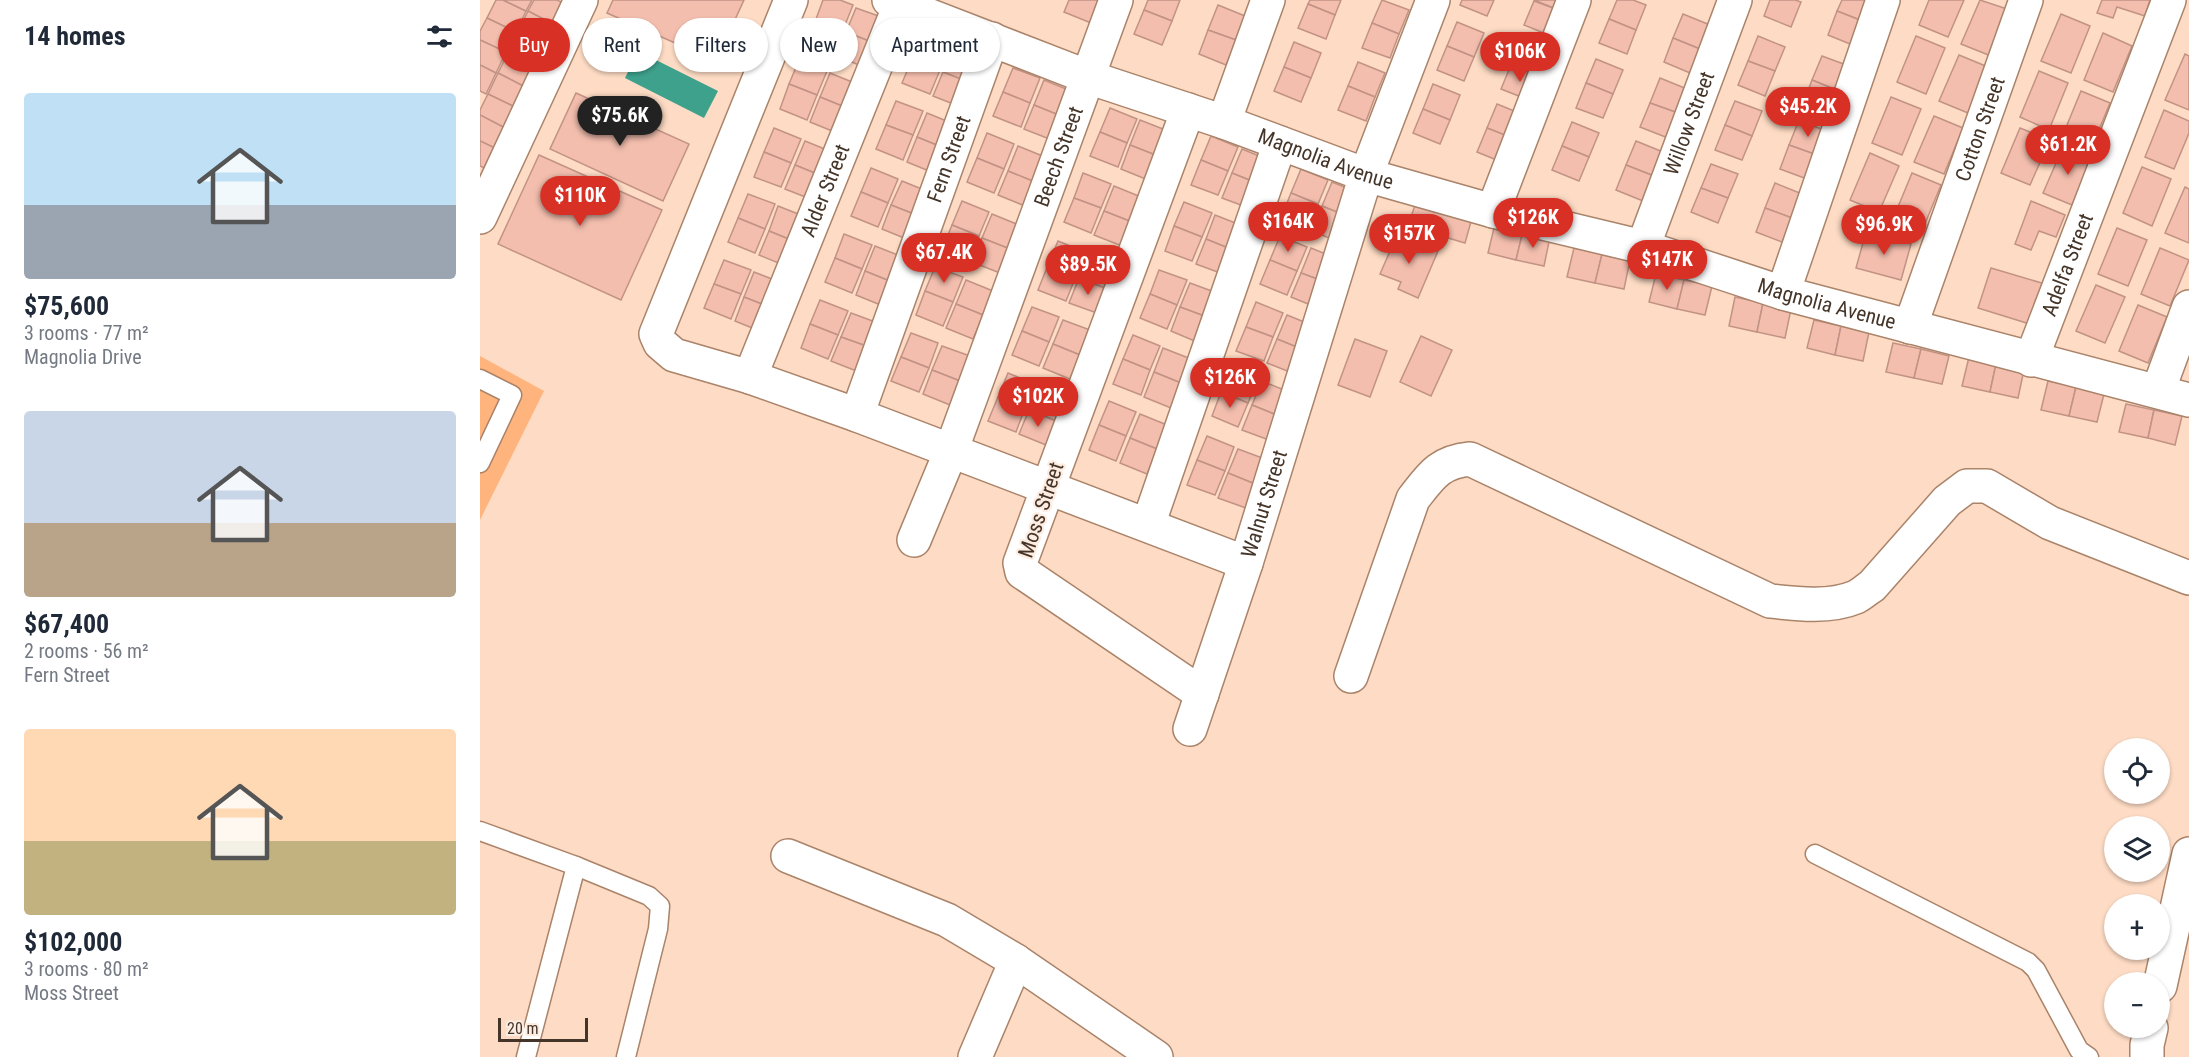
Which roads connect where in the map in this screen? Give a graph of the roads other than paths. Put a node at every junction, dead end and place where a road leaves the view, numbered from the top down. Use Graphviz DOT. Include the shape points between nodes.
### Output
graph roads {
  1 [pos="581,0"];
  2 [pos="791,0"];
  3 [pos="1116,0"];
  4 [pos="1268,0"];
  5 [pos="1433,0"];
  6 [pos="1574,0"];
  7 [pos="1735,0"];
  8 [pos="1883,0"];
  9 [pos="2026,0"];
  10 [pos="2169,0"];
  11 [pos="895,3"];
  12 [pos="960,12"];
  13 [pos="1000,42"];
  14 [pos="980,72"];
  15 [pos="1088,77"];
  16 [pos="1188,110"];
  17 [pos="1224,122"];
  18 [pos="1280,143"];
  19 [pos="1366,175"];
  20 [pos="1493,211"];
  21 [pos="480,217"];
  22 [pos="1643,247"];
  23 [pos="1783,293"];
  24 [pos="2189,307"];
  25 [pos="1910,327"];
  26 [pos="2031,360"];
  27 [pos="750,377"];
  28 [pos="480,379"];
  29 [pos="2158,391"];
  30 [pos="2189,400"];
  31 [pos="857,415"];
  32 [pos="951,451"];
  33 [pos="480,464"];
  34 [pos="1048,488"];
  35 [pos="1148,525"];
  36 [pos="914,540"];
  37 [pos="1246,563"];
  38 [pos="2189,578"];
  39 [pos="1351,676"];
  40 [pos="1202,694"];
  41 [pos="1190,729"];
  42 [pos="480,831"];
  43 [pos="1815,854"];
  44 [pos="2189,854"];
  45 [pos="788,856"];
  46 [pos="576,866"];
  47 [pos="1016,961"];
  48 [pos="2163,972"];
  49 [pos="2149,1038"];
  50 [pos="526,1057"];
  51 [pos="626,1057"];
  52 [pos="975,1057"];
  53 [pos="1156,1057"];
  54 [pos="2089,1057"];
  55 [pos="2147,1057"];
  1 -- 21 [label="street"];
  2 -- 27 [label="street" via="656,334 674,355"];
  3 -- 15 [label="street, Beech Street"];
  4 -- 17 [label="street"];
  5 -- 19 [label="street, Walnut Street"];
  6 -- 20 [label="street"];
  7 -- 22 [label="street, Willow Street"];
  8 -- 23 [label="street"];
  9 -- 25 [label="street, Cotton Street"];
  10 -- 26 [label="street, Adelfa Street"];
  11 -- 12 [label="street, Magnolia Avenue"];
  11 -- 27 [label="street, Alder Street"];
  13 -- 15 [label="street, Magnolia Avenue"];
  14 -- 31 [label="street, Fern Street"];
  15 -- 16 [label="street, Magnolia Avenue"];
  15 -- 32 [label="street, Beech Street"];
  16 -- 17 [label="street, Magnolia Avenue"];
  16 -- 34 [label="street, Moss Street"];
  17 -- 18 [label="street, Magnolia Avenue"];
  18 -- 19 [label="street, Magnolia Avenue"];
  18 -- 35 [label="street"];
  19 -- 20 [label="street, Magnolia Avenue"];
  19 -- 37 [label="street, Walnut Street"];
  20 -- 22 [label="street, Magnolia Avenue"];
  22 -- 23 [label="street, Magnolia Avenue"];
  23 -- 25 [label="street, Magnolia Avenue"];
  24 -- 29 [label="street"];
  25 -- 26 [label="street, Magnolia Avenue"];
  26 -- 29 [label="street, Magnolia Avenue"];
  27 -- 31 [label="street"];
  28 -- 33 [label="lane" via="512,395"];
  29 -- 30 [label="street, Magnolia Avenue"];
  31 -- 32 [label="street"];
  32 -- 34 [label="street"];
  32 -- 36 [label="street, Beech Street"];
  34 -- 35 [label="street"];
  34 -- 40 [label="street, Moss Street" via="1020,563 1022,572"];
  35 -- 37 [label="street"];
  37 -- 40 [label="street, Walnut Street"];
  38 -- 39 [label="street" via="2050,523 1987,486 1967,486 1947,501 1872,586 1857,596 1837,602 1770,601 1470,459 1452,461 1432,475 1413,499"];
  40 -- 41 [label="street, Walnut Street"];
  42 -- 46 [label="lane"];
  43 -- 54 [label="lane" via="2028,962 2079,1050"];
  44 -- 48 [label="street"];
  45 -- 47 [label="street" via="947,920"];
  46 -- 50 [label="lane"];
  46 -- 51 [label="lane" via="649,896 660,906 658,929"];
  47 -- 52 [label="street"];
  47 -- 53 [label="street"];
  49 -- 55 [label="street"];
}
